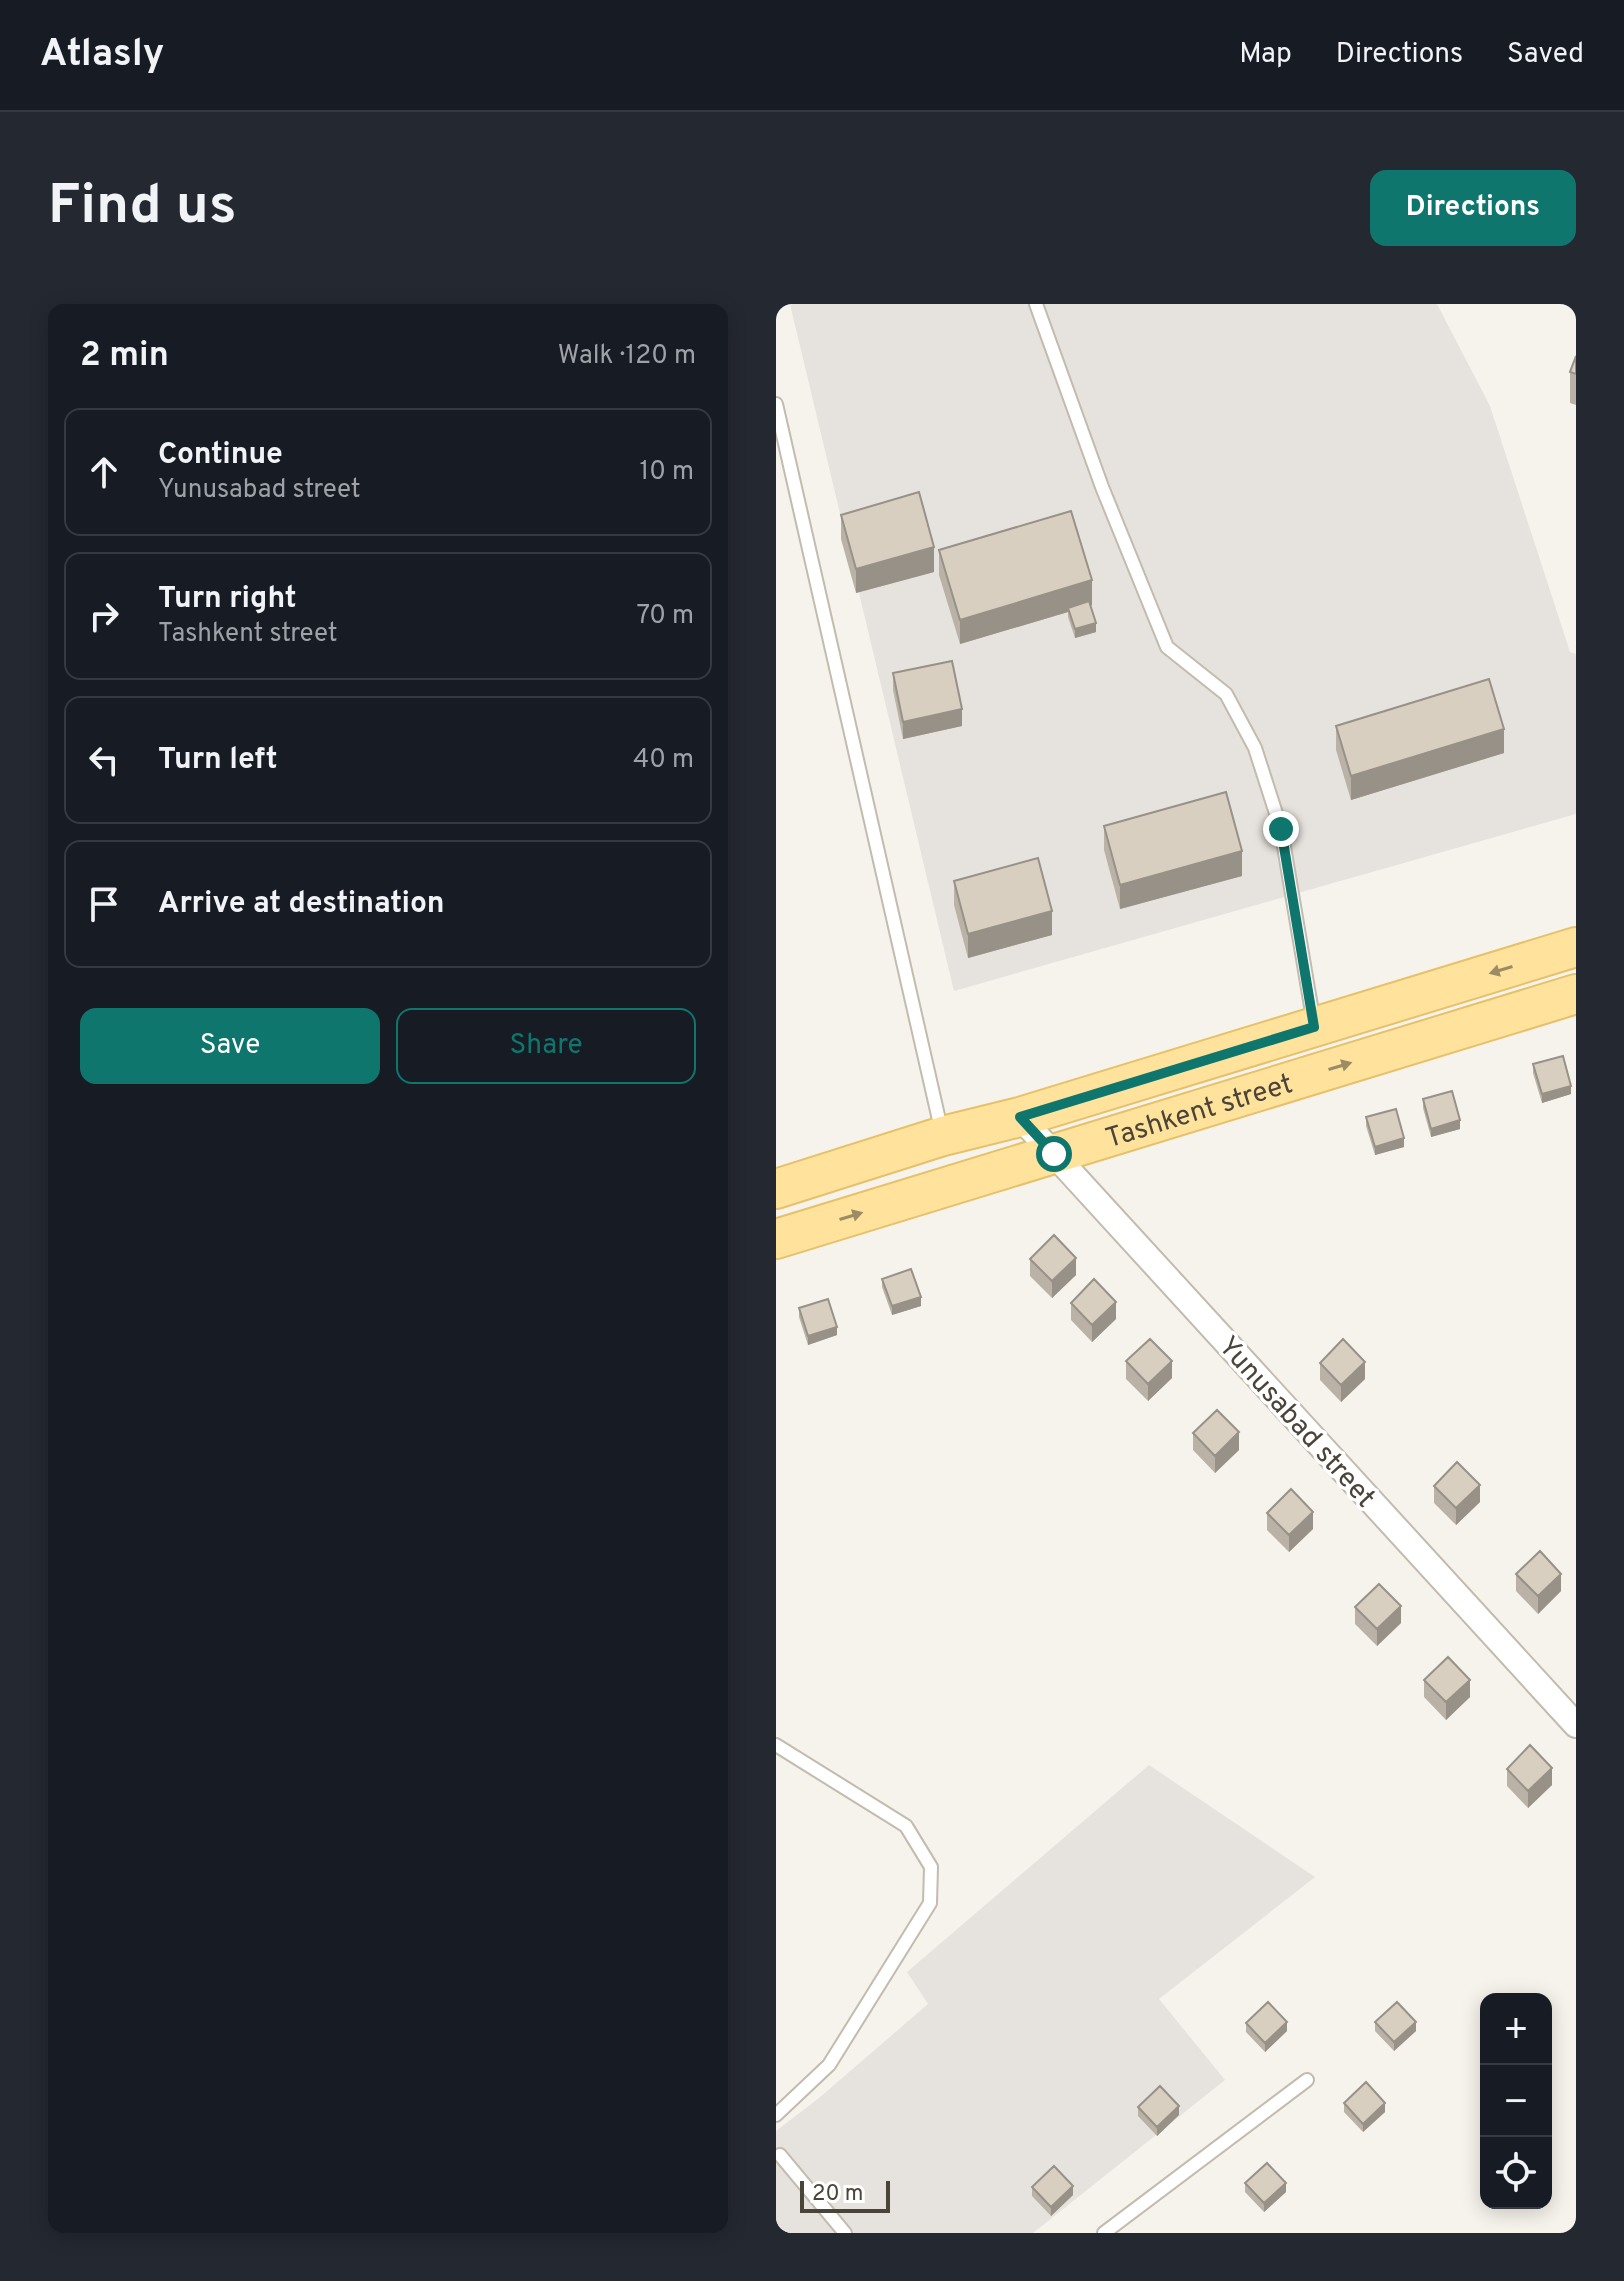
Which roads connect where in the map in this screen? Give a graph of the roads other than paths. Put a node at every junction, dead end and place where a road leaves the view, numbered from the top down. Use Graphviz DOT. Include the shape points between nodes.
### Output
graph roads {
  1 [pos="1036,304"];
  2 [pos="776,404"];
  3 [pos="1576,947"];
  4 [pos="1576,994"];
  5 [pos="1314,1027"];
  6 [pos="1020,1117"];
  7 [pos="943,1136"];
  8 [pos="1054,1154"];
  9 [pos="776,1189"];
  10 [pos="776,1239"];
  11 [pos="1576,1725"];
  12 [pos="776,1745"];
  13 [pos="1307,2080"];
  14 [pos="776,2115"];
  15 [pos="780,2155"];
  16 [pos="845,2233"];
  17 [pos="1104,2233"];
  1 -- 5 [label="lane" via="1167,647 1226,694 1255,748 1281,829"];
  2 -- 7 [label="lane"];
  3 -- 5 [label="main road, Tashkent street, one-way"];
  8 -- 4 [label="main road, Tashkent street, one-way"];
  5 -- 6 [label="main road, Tashkent street"];
  6 -- 7 [label="main road, Tashkent street"];
  6 -- 8 [label="street, Yunusabad street"];
  7 -- 9 [label="main road, Tashkent street"];
  10 -- 8 [label="main road, Tashkent street, one-way"];
  8 -- 11 [label="street, Yunusabad street"];
  12 -- 14 [label="lane" via="906,1826 931,1867 930,1903 880,1984 829,2065"];
  13 -- 17 [label="lane"];
  15 -- 16 [label="lane"];
}
